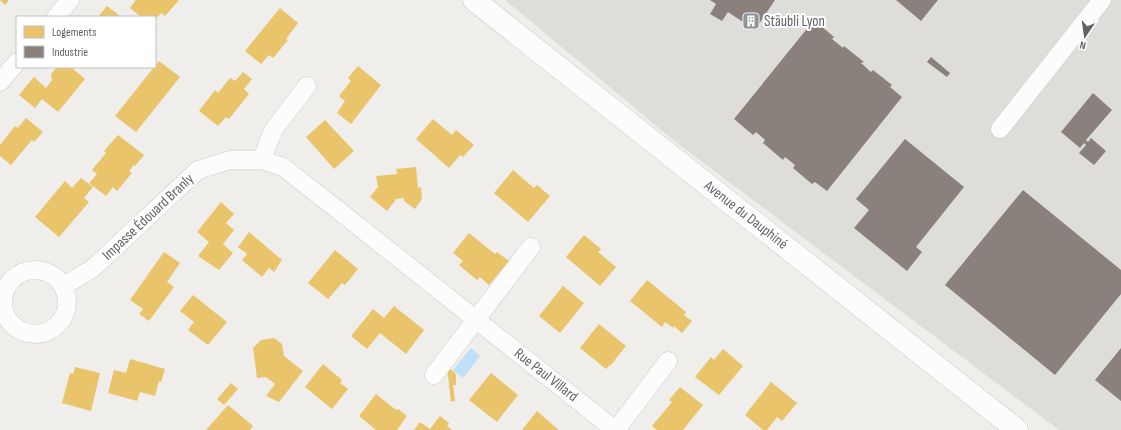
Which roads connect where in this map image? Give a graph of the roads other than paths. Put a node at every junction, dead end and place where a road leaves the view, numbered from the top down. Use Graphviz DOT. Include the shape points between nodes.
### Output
graph roads {
  1 [pos="70,0"];
  2 [pos="474,0"];
  3 [pos="1102,0"];
  4 [pos="57,16"];
  5 [pos="16,63"];
  6 [pos="0,82"];
  7 [pos="307,86"];
  8 [pos="1000,129"];
  9 [pos="262,160"];
  10 [pos="339,211"];
  11 [pos="530,247"];
  12 [pos="4,280"];
  13 [pos="63,286"];
  14 [pos="476,320"];
  15 [pos="668,361"];
  16 [pos="434,375"];
  17 [pos="615,430"];
  18 [pos="1017,430"];
  1 -- 4 [label="street"];
  2 -- 18 [label="main road, Avenue du Dauphiné"];
  3 -- 8 [label="street"];
  5 -- 6 [label="street"];
  7 -- 9 [label="street" via="274,129"];
  9 -- 10 [label="street, Impasse Édouard Branly" via="283,167"];
  9 -- 13 [label="street, Impasse Édouard Branly" via="230,160 198,170 92,269"];
  10 -- 14 [label="street, Rue Paul Villard"];
  11 -- 14 [label="street"];
  12 -- 13 [label="street" via="33,269 47,271"];
  12 -- 13 [label="street" via="3,311 10,323 22,332 37,334 51,330 62,320 67,307"];
  14 -- 16 [label="street"];
  14 -- 17 [label="street, Rue Paul Villard"];
  15 -- 17 [label="street, Rue Paul Villard"];
}
